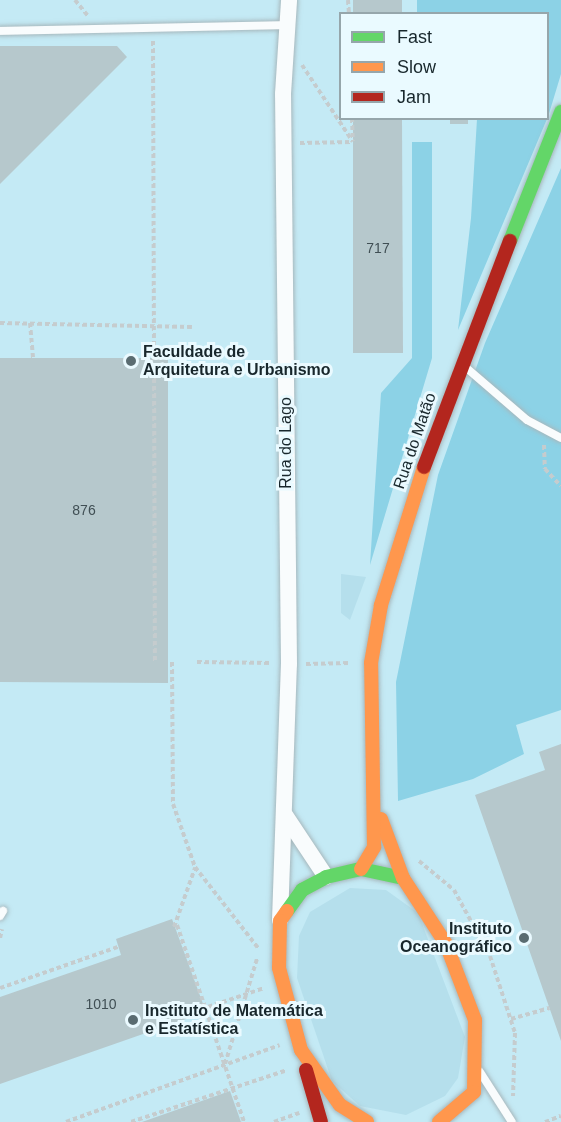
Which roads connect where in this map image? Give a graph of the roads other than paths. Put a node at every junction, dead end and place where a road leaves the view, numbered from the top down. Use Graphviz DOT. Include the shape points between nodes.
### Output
graph roads {
  1 [pos="289,0"];
  2 [pos="0,32"];
  3 [pos="287,34"];
  4 [pos="561,112"];
  5 [pos="460,363"];
  6 [pos="561,438"];
  7 [pos="376,796"];
  8 [pos="285,815"];
  9 [pos="361,869"];
  10 [pos="326,877"];
  11 [pos="403,878"];
  12 [pos="280,921"];
  13 [pos="299,1044"];
  14 [pos="477,1067"];
  15 [pos="321,1122"];
  16 [pos="367,1122"];
  17 [pos="439,1122"];
  18 [pos="512,1122"];
  1 -- 3 [label="street, Rua do Lago"];
  2 -- 3 [label="lane" via="122,29"];
  3 -- 8 [label="street, Rua do Lago"];
  4 -- 5 [label="street, Rua do Matão"];
  5 -- 6 [label="lane" via="543,429"];
  5 -- 7 [label="street, Rua do Matão" via="374,631 371,718"];
  7 -- 9 [label="street, Rua do Matão" via="374,847"];
  7 -- 11 [label="street, Rua do Matão" via="386,841"];
  8 -- 10 [label="street"];
  8 -- 12 [label="street, Rua do Lago"];
  9 -- 10 [label="street"];
  9 -- 11 [label="street"];
  10 -- 12 [label="street" via="302,890"];
  11 -- 14 [label="street, Rua do Matão" via="446,944 475,1020"];
  12 -- 13 [label="street" via="283,981"];
  13 -- 15 [label="street"];
  13 -- 16 [label="street" via="340,1105"];
  14 -- 17 [label="street, Rua do Matão" via="474,1092 466,1104"];
  14 -- 18 [label="lane"];
}
